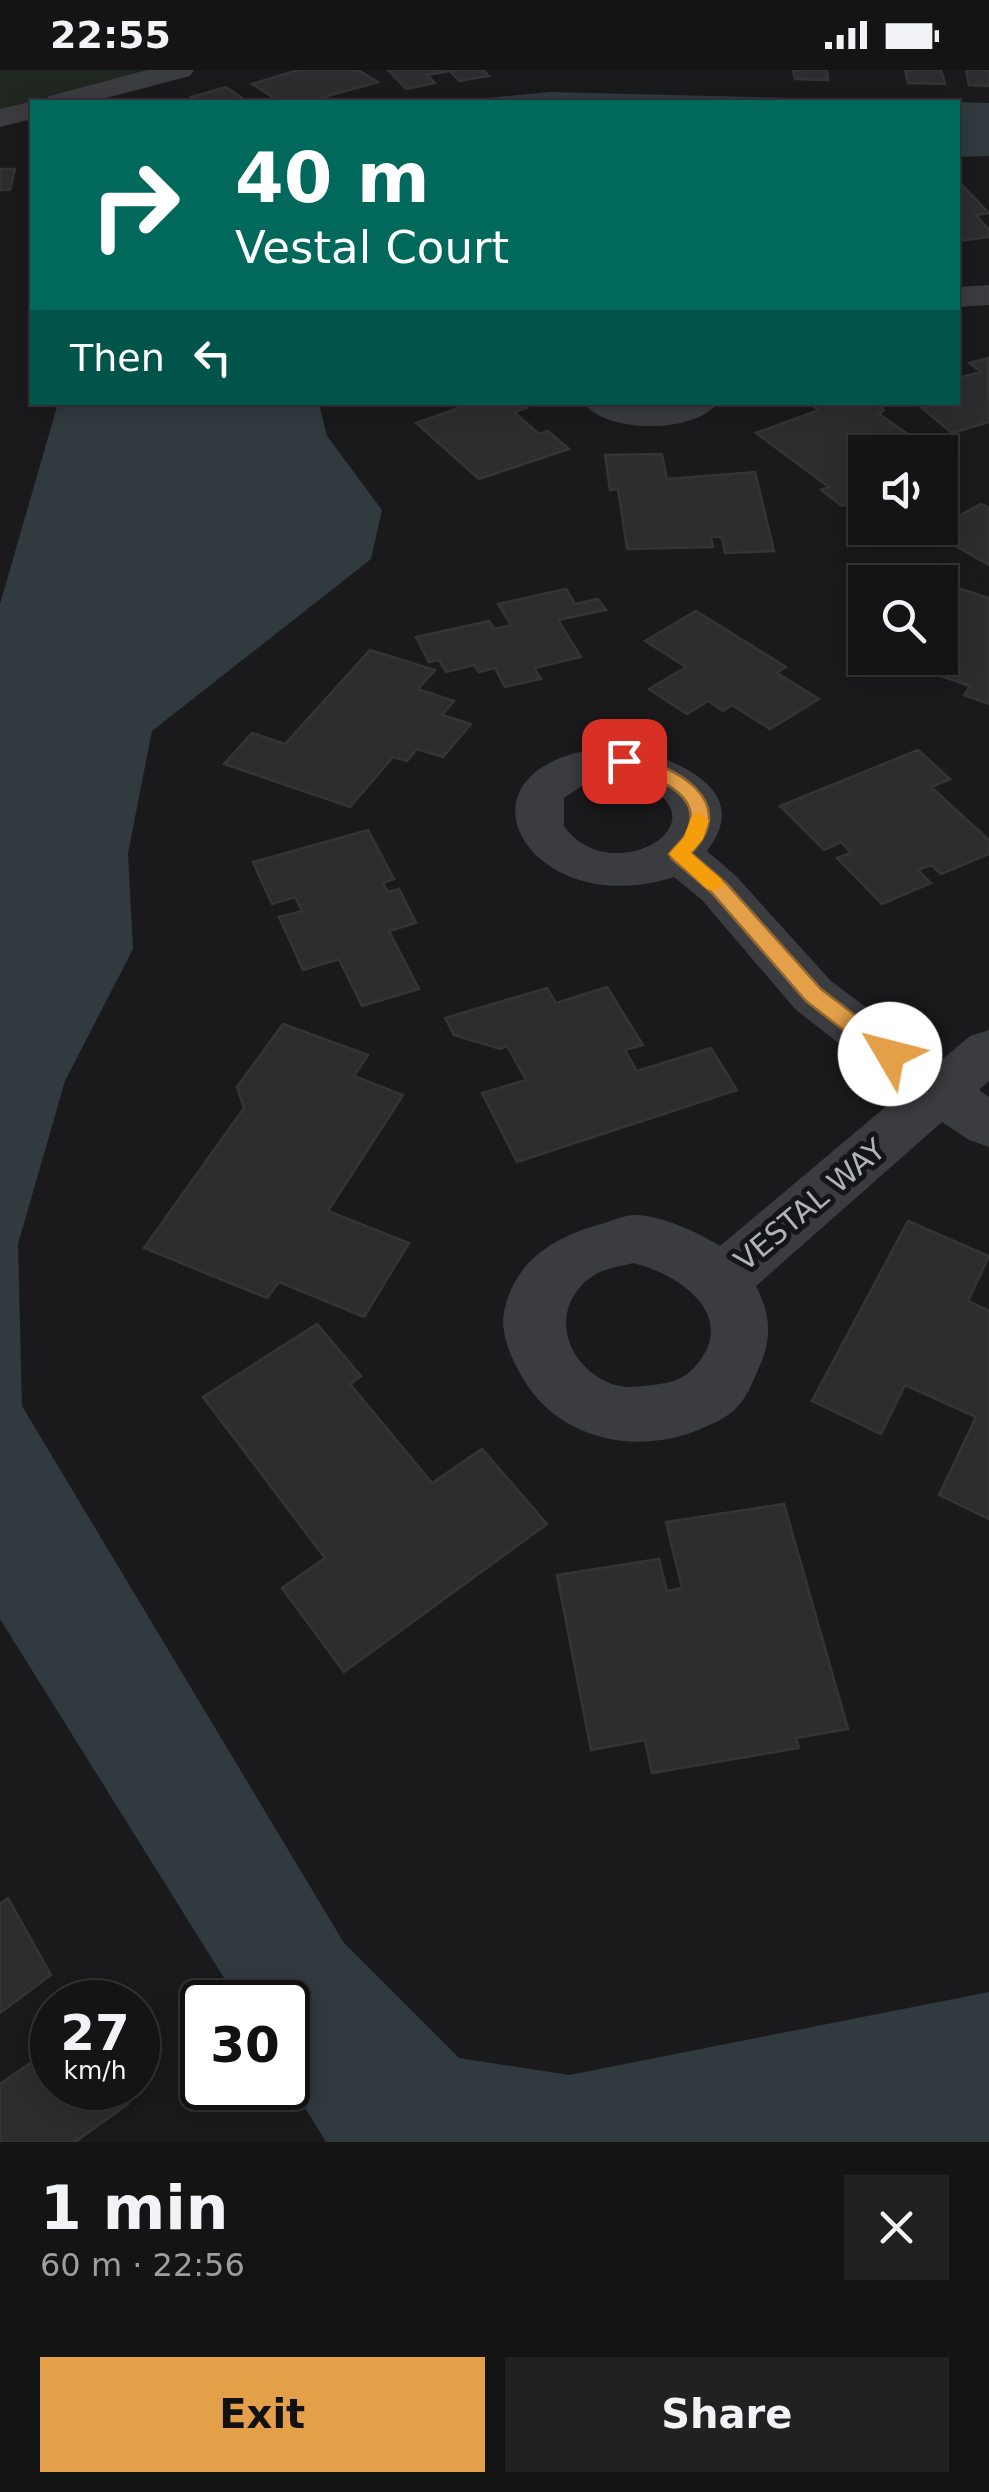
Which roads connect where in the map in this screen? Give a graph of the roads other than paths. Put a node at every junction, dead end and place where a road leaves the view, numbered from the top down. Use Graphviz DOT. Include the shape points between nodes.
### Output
graph roads {
  1 [pos="180,70"];
  2 [pos="67,100"];
  3 [pos="30,110"];
  4 [pos="0,118"];
  5 [pos="989,295"];
  6 [pos="960,297"];
  7 [pos="607,405"];
  8 [pos="692,405"];
  9 [pos="679,854"];
  10 [pos="989,1050"];
  11 [pos="941,1093"];
  12 [pos="989,1124"];
  13 [pos="722,1280"];
  1 -- 2 [label="street"];
  3 -- 4 [label="street"];
  5 -- 6 [label="street"];
  7 -- 8 [label="street" via="648,415"];
  9 -- 11 [label="street" via="719,888 814,995"];
  10 -- 11 [label="street, VESTAL WAY"];
  11 -- 12 [label="street"];
  11 -- 13 [label="street, VESTAL WAY"];
}
